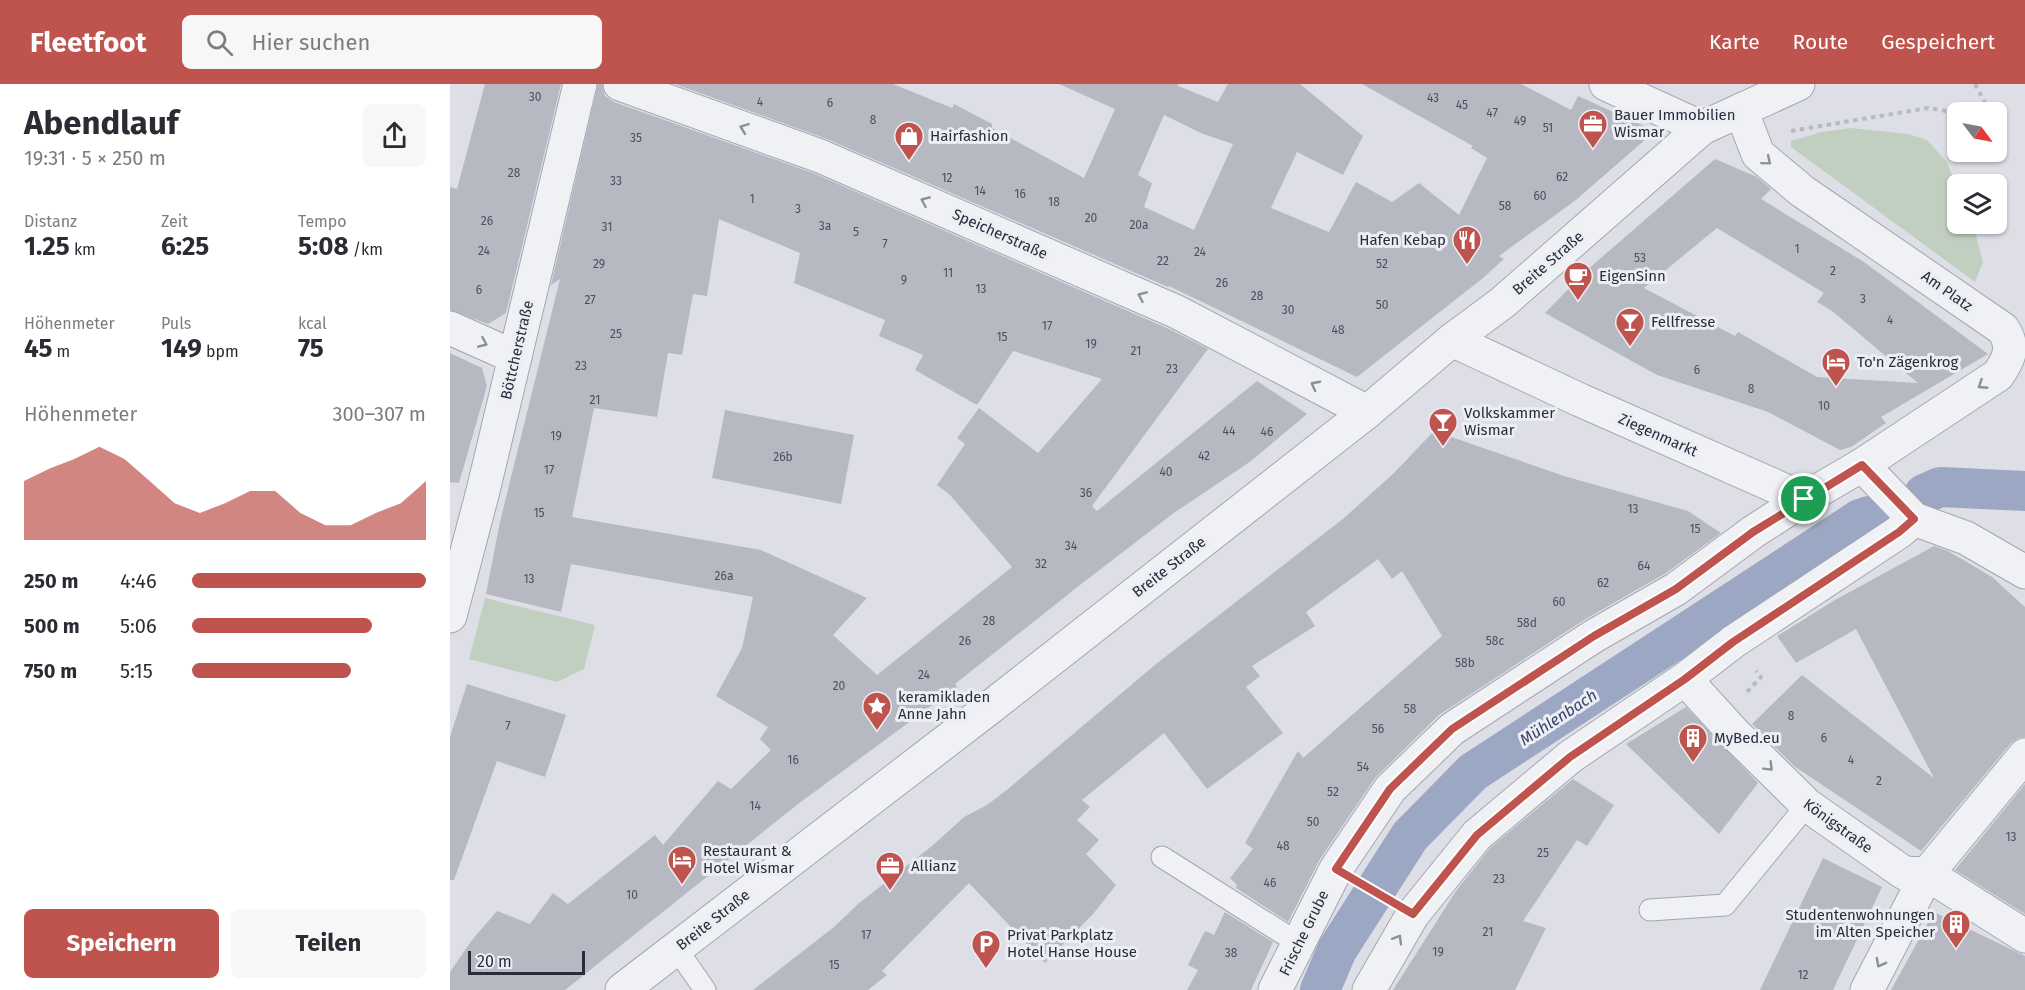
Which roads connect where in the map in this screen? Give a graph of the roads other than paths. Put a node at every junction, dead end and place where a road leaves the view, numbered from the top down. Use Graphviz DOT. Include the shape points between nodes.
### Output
graph roads {
  1 [pos="580,84"];
  2 [pos="620,84"];
  3 [pos="1606,84"];
  4 [pos="1798,84"];
  5 [pos="1741,110"];
  6 [pos="1702,129"];
  7 [pos="450,328"];
  8 [pos="1452,340"];
  9 [pos="515,357"];
  10 [pos="2017,360"];
  11 [pos="1367,412"];
  12 [pos="1876,464"];
  13 [pos="1804,499"];
  14 [pos="1906,526"];
  15 [pos="2025,572"];
  16 [pos="450,616"];
  17 [pos="1685,679"];
  18 [pos="2025,755"];
  19 [pos="1807,805"];
  20 [pos="1162,857"];
  21 [pos="1927,874"];
  22 [pos="1650,910"];
  23 [pos="2025,936"];
  24 [pos="1298,943"];
  25 [pos="676,948"];
  26 [pos="622,990"];
  27 [pos="705,990"];
  28 [pos="1275,990"];
  29 [pos="1369,990"];
  30 [pos="1867,990"];
  1 -- 9 [label="street, Böttcherstraße"];
  11 -- 2 [label="street, Speicherstraße, one-way" via="1167,307 820,156"];
  3 -- 6 [label="street"];
  4 -- 5 [label="street, Breite Straße"];
  5 -- 6 [label="street, Breite Straße"];
  5 -- 10 [label="street, Am Platz, one-way" via="1758,154 1802,191 2003,329"];
  6 -- 8 [label="street, Breite Straße" via="1502,303"];
  7 -- 9 [label="street, one-way"];
  8 -- 11 [label="street, Breite Straße"];
  8 -- 13 [label="street, Ziegenmarkt"];
  9 -- 16 [label="street, Böttcherstraße"];
  10 -- 12 [label="street, Am Platz, one-way"];
  11 -- 25 [label="street, Breite Straße"];
  12 -- 13 [label="street"];
  12 -- 14 [label="street"];
  13 -- 24 [label="street, Frische Grube" via="1676,589 1594,636 1452,729 1390,789 1336,869"];
  14 -- 15 [label="street" via="1966,538"];
  14 -- 17 [label="street" via="1733,642"];
  17 -- 19 [label="street, Königstraße, one-way"];
  29 -- 17 [label="street, one-way" via="1413,914 1477,835 1570,757"];
  18 -- 21 [label="street"];
  19 -- 21 [label="street, Königstraße" via="1904,873"];
  19 -- 22 [label="lane" via="1725,905"];
  20 -- 24 [label="lane"];
  21 -- 23 [label="street"];
  21 -- 30 [label="street, one-way"];
  24 -- 28 [label="street, Frische Grube"];
  25 -- 26 [label="street, Breite Straße"];
  25 -- 27 [label="lane"];
}
